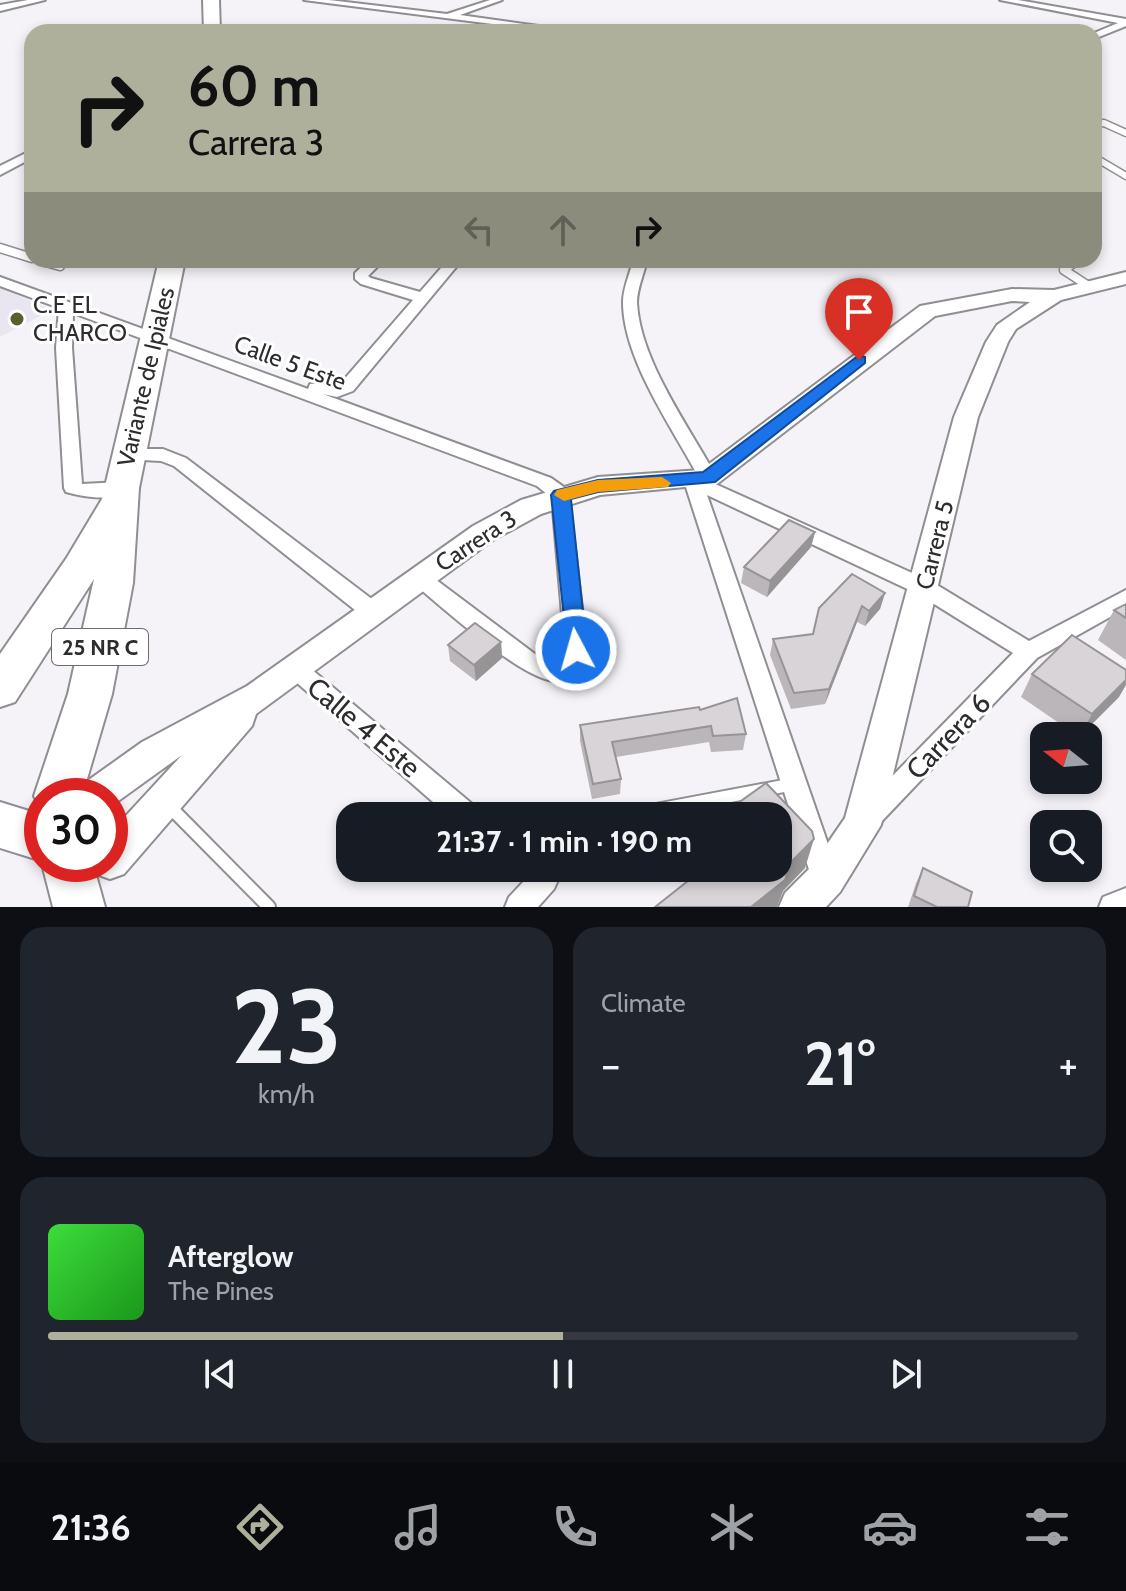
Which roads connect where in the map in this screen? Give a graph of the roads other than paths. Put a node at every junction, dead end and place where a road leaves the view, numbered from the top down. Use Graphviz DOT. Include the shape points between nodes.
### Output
graph roads {
  1 [pos="41,0"];
  2 [pos="211,0"];
  3 [pos="308,0"];
  4 [pos="498,0"];
  5 [pos="1004,0"];
  6 [pos="0,8"];
  7 [pos="446,17"];
  8 [pos="1126,23"];
  9 [pos="212,24"];
  10 [pos="508,24"];
  11 [pos="1102,33"];
  12 [pos="1102,125"];
  13 [pos="1126,133"];
  14 [pos="24,158"];
  15 [pos="1102,162"];
  16 [pos="0,171"];
  17 [pos="1126,176"];
  18 [pos="0,248"];
  19 [pos="24,256"];
  20 [pos="170,268"];
  21 [pos="368,268"];
  22 [pos="448,268"];
  23 [pos="638,268"];
  24 [pos="1067,268"];
  25 [pos="1126,278"];
  26 [pos="0,281"];
  27 [pos="1090,287"];
  28 [pos="1054,296"];
  29 [pos="423,298"];
  30 [pos="66,308"];
  31 [pos="154,340"];
  32 [pos="204,357"];
  33 [pos="129,455"];
  34 [pos="700,479"];
  35 [pos="120,491"];
  36 [pos="561,495"];
  37 [pos="420,578"];
  38 [pos="925,588"];
  39 [pos="1126,598"];
  40 [pos="373,612"];
  41 [pos="1029,652"];
  42 [pos="296,669"];
  43 [pos="0,689"];
  44 [pos="259,696"];
  45 [pos="64,778"];
  46 [pos="120,778"];
  47 [pos="794,784"];
  48 [pos="164,800"];
  49 [pos="452,802"];
  50 [pos="698,802"];
  51 [pos="0,825"];
  52 [pos="862,825"];
  53 [pos="24,832"];
  54 [pos="128,837"];
  55 [pos="826,879"];
  56 [pos="533,882"];
  57 [pos="1126,902"];
  58 [pos="269,907"];
  59 [pos="519,907"];
  60 [pos="799,907"];
  61 [pos="1113,907"];
  1 -- 6 [label="street"];
  2 -- 9 [label="highway"];
  3 -- 7 [label="street"];
  4 -- 7 [label="street"];
  5 -- 8 [label="street"];
  7 -- 10 [label="street"];
  8 -- 11 [label="street"];
  12 -- 13 [label="lane"];
  14 -- 16 [label="street"];
  15 -- 17 [label="lane"];
  18 -- 19 [label="lane"];
  20 -- 31 [label="highway, Variante de Ipiales / 25 NR C"];
  21 -- 29 [label="street" via="360,276 366,281"];
  22 -- 29 [label="street"];
  23 -- 34 [label="street" via="630,298 632,325"];
  24 -- 27 [label="lane"];
  25 -- 27 [label="street"];
  26 -- 30 [label="street, Calle 5 Este"];
  27 -- 28 [label="street"];
  28 -- 34 [label="street" via="1012,295 928,311"];
  28 -- 38 [label="street, Carrera 5" via="1008,325 997,342 966,417"];
  29 -- 32 [label="street" via="347,387 337,392 231,353"];
  30 -- 31 [label="street, Calle 5 Este"];
  30 -- 35 [label="street" via="73,488"];
  31 -- 32 [label="street, Calle 5 Este"];
  31 -- 33 [label="highway, Variante de Ipiales / 25 NR C"];
  32 -- 36 [label="street, Calle 5 Este" via="544,482"];
  33 -- 35 [label="highway, Variante de Ipiales / 25 NR C"];
  33 -- 40 [label="street" via="163,455 180,462"];
  34 -- 36 [label="street, Carrera 3" via="598,486"];
  34 -- 38 [label="street"];
  34 -- 47 [label="street"];
  35 -- 43 [label="highway, Variante de Ipiales / 25 NR C" via="81,568"];
  35 -- 45 [label="highway, Variante de Ipiales / 25 NR C" via="113,583 90,694"];
  36 -- 37 [label="street, Carrera 3" via="483,533"];
  36 -- 37 [label="street" via="576,650 556,672 531,664"];
  37 -- 40 [label="street, Carrera 3"];
  38 -- 41 [label="street"];
  38 -- 52 [label="street, Carrera 5"];
  39 -- 41 [label="street, Carrera 6"];
  40 -- 42 [label="street, Carrera 3"];
  41 -- 52 [label="street, Carrera 6"];
  42 -- 44 [label="street, Carrera 3"];
  42 -- 49 [label="street, Calle 4 Este"];
  44 -- 46 [label="street, Carrera 3" via="154,753"];
  44 -- 48 [label="street, Carrera 3"];
  47 -- 50 [label="lane"];
  47 -- 55 [label="street"];
  48 -- 54 [label="street, Carrera 3"];
  48 -- 58 [label="lane"];
  51 -- 53 [label="highway"];
  52 -- 55 [label="street, Carrera 6"];
  55 -- 60 [label="street, Carrera 6"];
  56 -- 59 [label="street"];
  57 -- 61 [label="street"];
}
